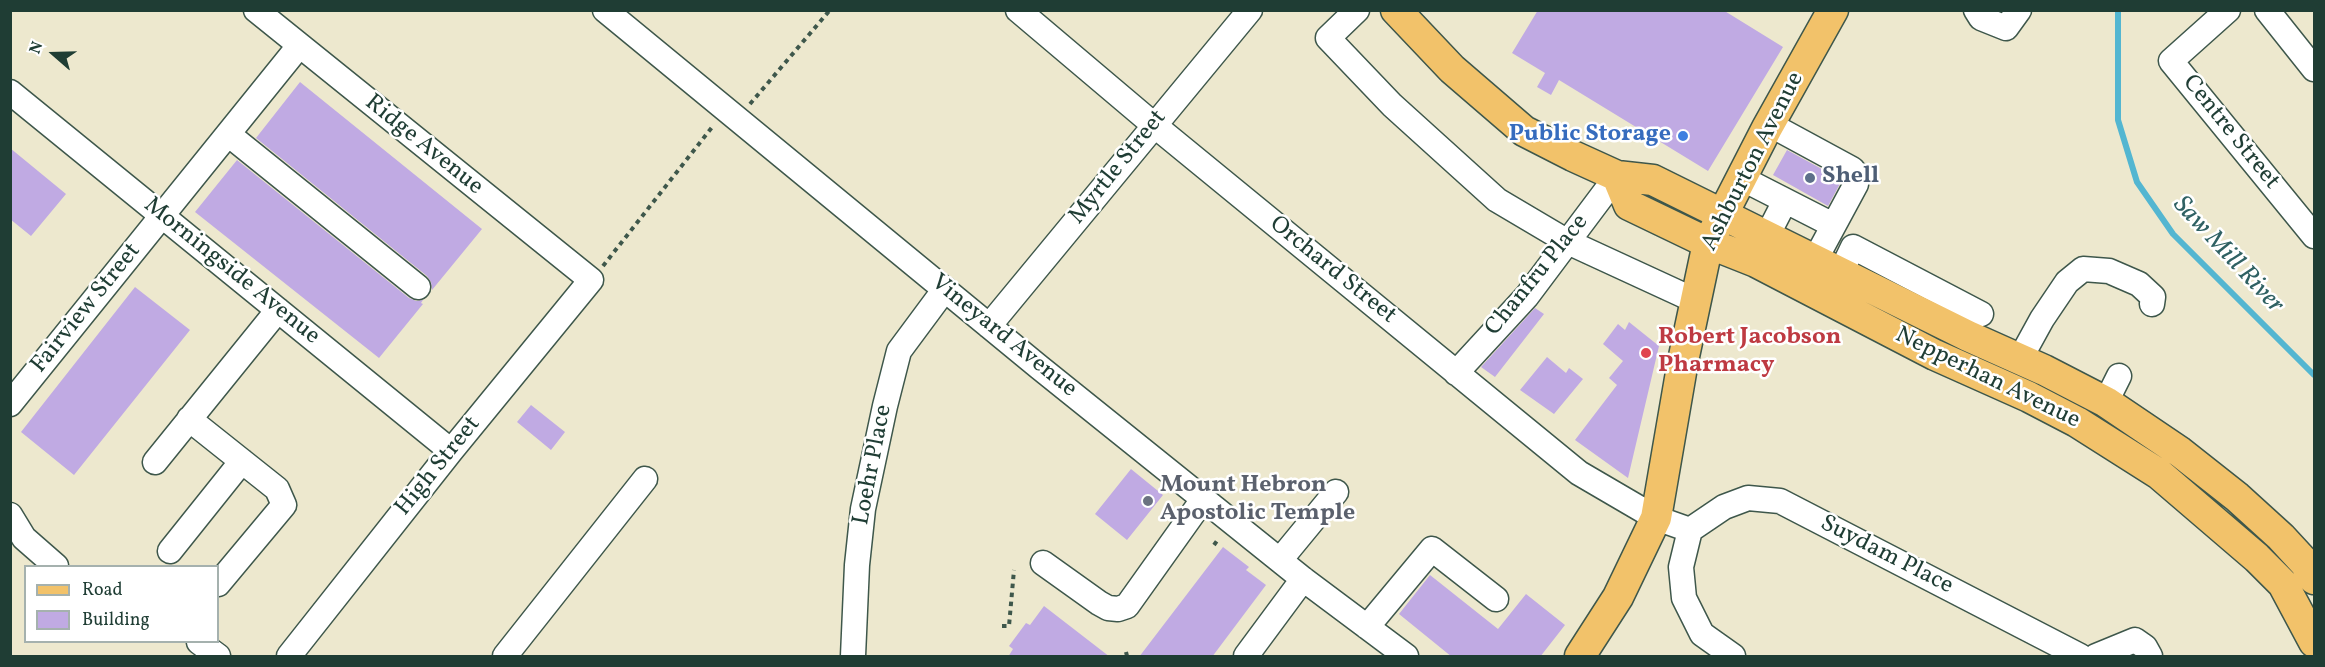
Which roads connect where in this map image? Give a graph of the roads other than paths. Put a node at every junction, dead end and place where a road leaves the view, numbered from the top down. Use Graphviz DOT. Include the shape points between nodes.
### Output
graph roads {
  1 [pos="255,10"];
  2 [pos="605,10"];
  3 [pos="1018,10"];
  4 [pos="1250,10"];
  5 [pos="1357,10"];
  6 [pos="1396,10"];
  7 [pos="1833,10"];
  8 [pos="1976,10"];
  9 [pos="2019,10"];
  10 [pos="2228,10"];
  11 [pos="2267,10"];
  12 [pos="299,46"];
  13 [pos="2314,69"];
  14 [pos="10,92"];
  15 [pos="1769,124"];
  16 [pos="1154,125"];
  17 [pos="228,134"];
  18 [pos="1617,176"];
  19 [pos="1741,178"];
  20 [pos="1785,201"];
  21 [pos="1723,215"];
  22 [pos="162,216"];
  23 [pos="1833,225"];
  24 [pos="1767,236"];
  25 [pos="2314,236"];
  26 [pos="1568,242"];
  27 [pos="1708,243"];
  28 [pos="1828,266"];
  29 [pos="591,280"];
  30 [pos="418,287"];
  31 [pos="945,289"];
  32 [pos="1696,301"];
  33 [pos="2152,304"];
  34 [pos="278,310"];
  35 [pos="1981,314"];
  36 [pos="989,326"];
  37 [pos="2020,359"];
  38 [pos="1456,373"];
  39 [pos="10,404"];
  40 [pos="189,419"];
  41 [pos="451,451"];
  42 [pos="242,461"];
  43 [pos="155,462"];
  44 [pos="645,479"];
  45 [pos="1336,492"];
  46 [pos="1204,498"];
  47 [pos="10,515"];
  48 [pos="1656,518"];
  49 [pos="1690,530"];
  50 [pos="170,551"];
  51 [pos="1280,560"];
  52 [pos="1043,564"];
  53 [pos="54,565"];
  54 [pos="1303,579"];
  55 [pos="2314,579"];
  56 [pos="219,583"];
  57 [pos="1496,599"];
  58 [pos="1367,627"];
  59 [pos="2314,642"];
  60 [pos="200,643"];
  61 [pos="218,657"];
  62 [pos="290,657"];
  63 [pos="505,657"];
  64 [pos="853,657"];
  65 [pos="1246,657"];
  66 [pos="1406,657"];
  67 [pos="1580,657"];
  68 [pos="1732,657"];
  69 [pos="2080,657"];
  70 [pos="2096,657"];
  71 [pos="2150,657"];
  1 -- 12 [label="street, Ridge Avenue"];
  2 -- 31 [label="street, Vineyard Avenue"];
  3 -- 16 [label="street, Orchard Street"];
  4 -- 16 [label="street, Myrtle Street"];
  5 -- 26 [label="street" via="1328,38 1392,105 1497,200"];
  6 -- 18 [label="main road, Nepperhan Avenue" via="1452,69 1524,131"];
  7 -- 15 [label="main road, Ashburton Avenue"];
  8 -- 9 [label="street" via="1981,18 2006,28"];
  10 -- 25 [label="street, Centre Street" via="2171,61"];
  11 -- 13 [label="street"];
  12 -- 17 [label="street, Fairview Street"];
  12 -- 29 [label="street, Ridge Avenue"];
  14 -- 22 [label="street, Morningside Avenue"];
  15 -- 19 [label="main road, Ashburton Avenue"];
  15 -- 23 [label="street" via="1857,175"];
  16 -- 36 [label="street, Myrtle Street"];
  16 -- 38 [label="street, Orchard Street"];
  17 -- 22 [label="street, Fairview Street"];
  17 -- 30 [label="street"];
  18 -- 21 [label="main road, Nepperhan Avenue" via="1653,180"];
  18 -- 26 [label="street, Chanfru Place"];
  18 -- 27 [label="main road, Nepperhan Avenue" via="1629,205"];
  19 -- 20 [label="street"];
  19 -- 21 [label="main road, Ashburton Avenue"];
  20 -- 23 [label="street"];
  20 -- 24 [label="street"];
  21 -- 24 [label="main road, Nepperhan Avenue"];
  21 -- 27 [label="main road, Ashburton Avenue"];
  22 -- 34 [label="street, Morningside Avenue"];
  22 -- 39 [label="street, Fairview Street"];
  23 -- 28 [label="street"];
  24 -- 28 [label="main road, Nepperhan Avenue"];
  26 -- 32 [label="street"];
  26 -- 38 [label="street, Chanfru Place" via="1527,296"];
  27 -- 32 [label="main road, Ashburton Avenue"];
  27 -- 59 [label="main road, Nepperhan Avenue" via="1756,262 1935,355 2029,397 2083,425 2159,474 2283,584"];
  28 -- 35 [label="street" via="1853,247"];
  28 -- 37 [label="main road, Nepperhan Avenue"];
  29 -- 41 [label="street, High Street"];
  31 -- 36 [label="street, Vineyard Avenue"];
  31 -- 64 [label="street, Loehr Place" via="899,351 885,406 863,509"];
  32 -- 48 [label="main road, Ashburton Avenue"];
  33 -- 37 [label="street" via="2153,297 2139,284 2109,271 2083,269 2067,282"];
  34 -- 40 [label="street"];
  34 -- 41 [label="street, Morningside Avenue"];
  36 -- 46 [label="street, Vineyard Avenue"];
  37 -- 55 [label="main road, Nepperhan Avenue" via="2113,389 2281,537"];
  38 -- 48 [label="street, Orchard Street" via="1579,473"];
  40 -- 42 [label="street"];
  40 -- 43 [label="street"];
  41 -- 62 [label="street, High Street"];
  42 -- 50 [label="street"];
  42 -- 56 [label="street" via="277,489 284,505"];
  44 -- 63 [label="street"];
  45 -- 51 [label="street"];
  46 -- 51 [label="street, Vineyard Avenue"];
  46 -- 52 [label="street" via="1127,606 1108,608"];
  47 -- 53 [label="street" via="24,538"];
  48 -- 49 [label="street, Orchard Street"];
  48 -- 67 [label="main road, Ashburton Avenue" via="1618,597"];
  49 -- 68 [label="street" via="1681,567 1684,598 1702,633"];
  49 -- 69 [label="street, Suydam Place" via="1724,507 1748,498 1780,501"];
  51 -- 54 [label="street, Vineyard Avenue"];
  54 -- 58 [label="street, Vineyard Avenue"];
  54 -- 65 [label="street"];
  57 -- 58 [label="street" via="1432,549"];
  58 -- 66 [label="street, Vineyard Avenue"];
  60 -- 61 [label="street"];
  70 -- 71 [label="street" via="2135,640 2145,646"];
}
